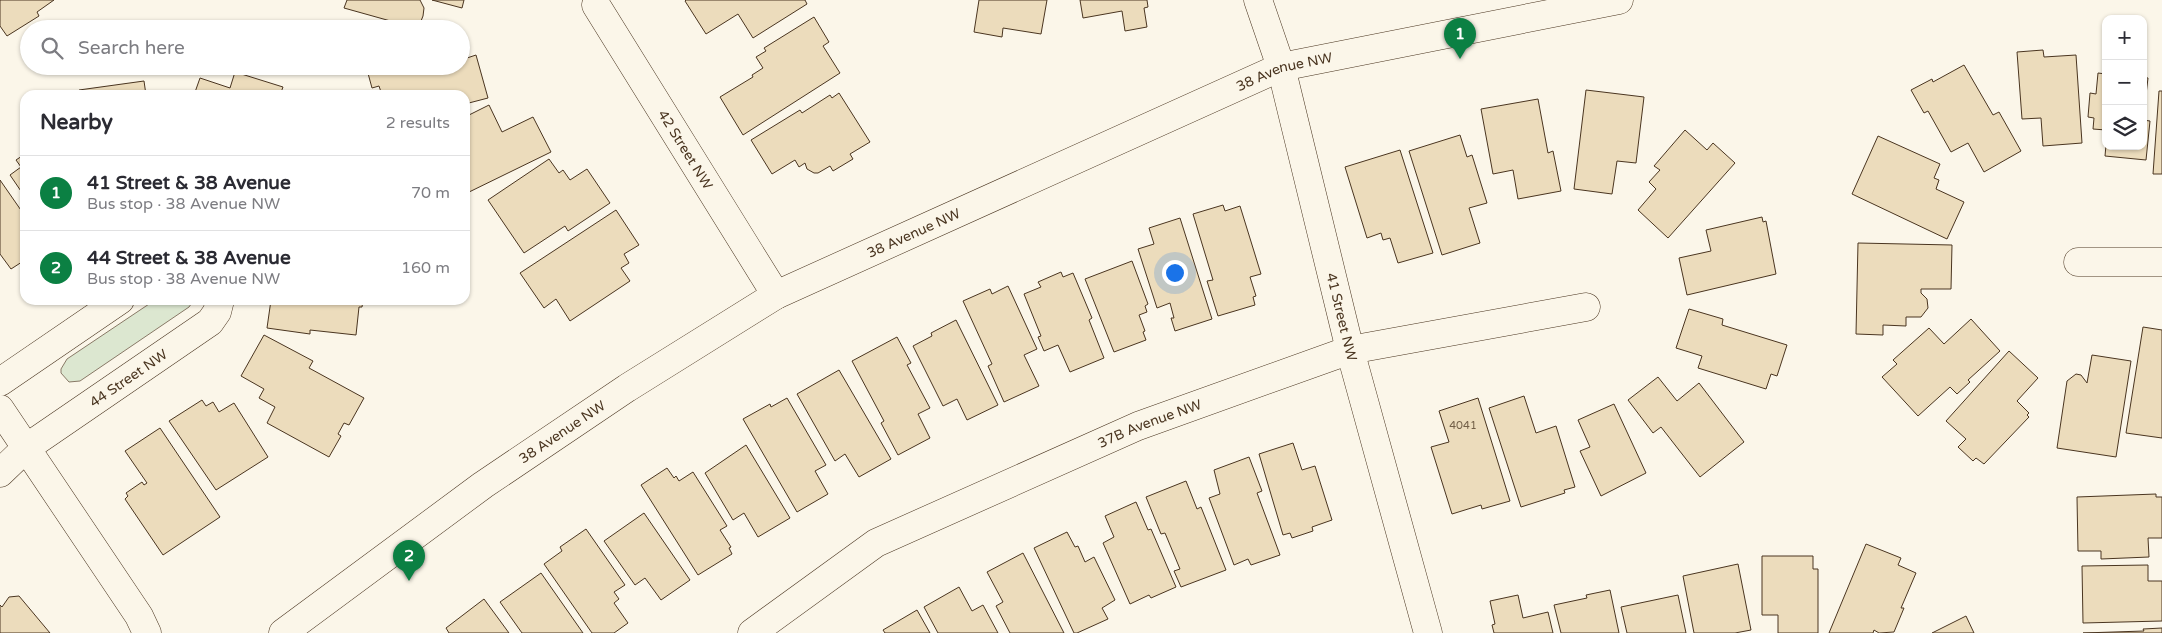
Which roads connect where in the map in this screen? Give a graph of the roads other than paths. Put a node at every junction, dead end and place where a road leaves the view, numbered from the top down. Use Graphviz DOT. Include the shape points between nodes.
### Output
graph roads {
  1 [pos="1258,0"];
  2 [pos="1619,0"];
  3 [pos="596,5"];
  4 [pos="1281,67"];
  5 [pos="2078,262"];
  6 [pos="2162,262"];
  7 [pos="776,295"];
  8 [pos="113,305"];
  9 [pos="219,305"];
  10 [pos="1586,307"];
  11 [pos="1350,350"];
  12 [pos="0,382"];
  13 [pos="0,409"];
  14 [pos="26,448"];
  15 [pos="0,473"];
  16 [pos="147,633"];
  17 [pos="283,633"];
  18 [pos="752,633"];
  19 [pos="1428,633"];
  1 -- 4 [label="street, 41 Street NW"];
  2 -- 4 [label="street, 38 Avenue NW"];
  3 -- 7 [label="street, 42 Street NW"];
  4 -- 7 [label="street, 38 Avenue NW"];
  4 -- 11 [label="street, 41 Street NW"];
  5 -- 6 [label="street"];
  7 -- 17 [label="street, 38 Avenue NW" via="627,388 482,485"];
  8 -- 12 [label="street"];
  9 -- 14 [label="street, 44 Street NW" via="210,322"];
  10 -- 11 [label="street, 37B Avenue NW"];
  11 -- 18 [label="street, 37B Avenue NW" via="1138,426 876,543"];
  11 -- 19 [label="street, 41 Street NW"];
  13 -- 14 [label="street"];
  14 -- 15 [label="street, 44 Street NW"];
  14 -- 16 [label="street" via="139,616"];
}
